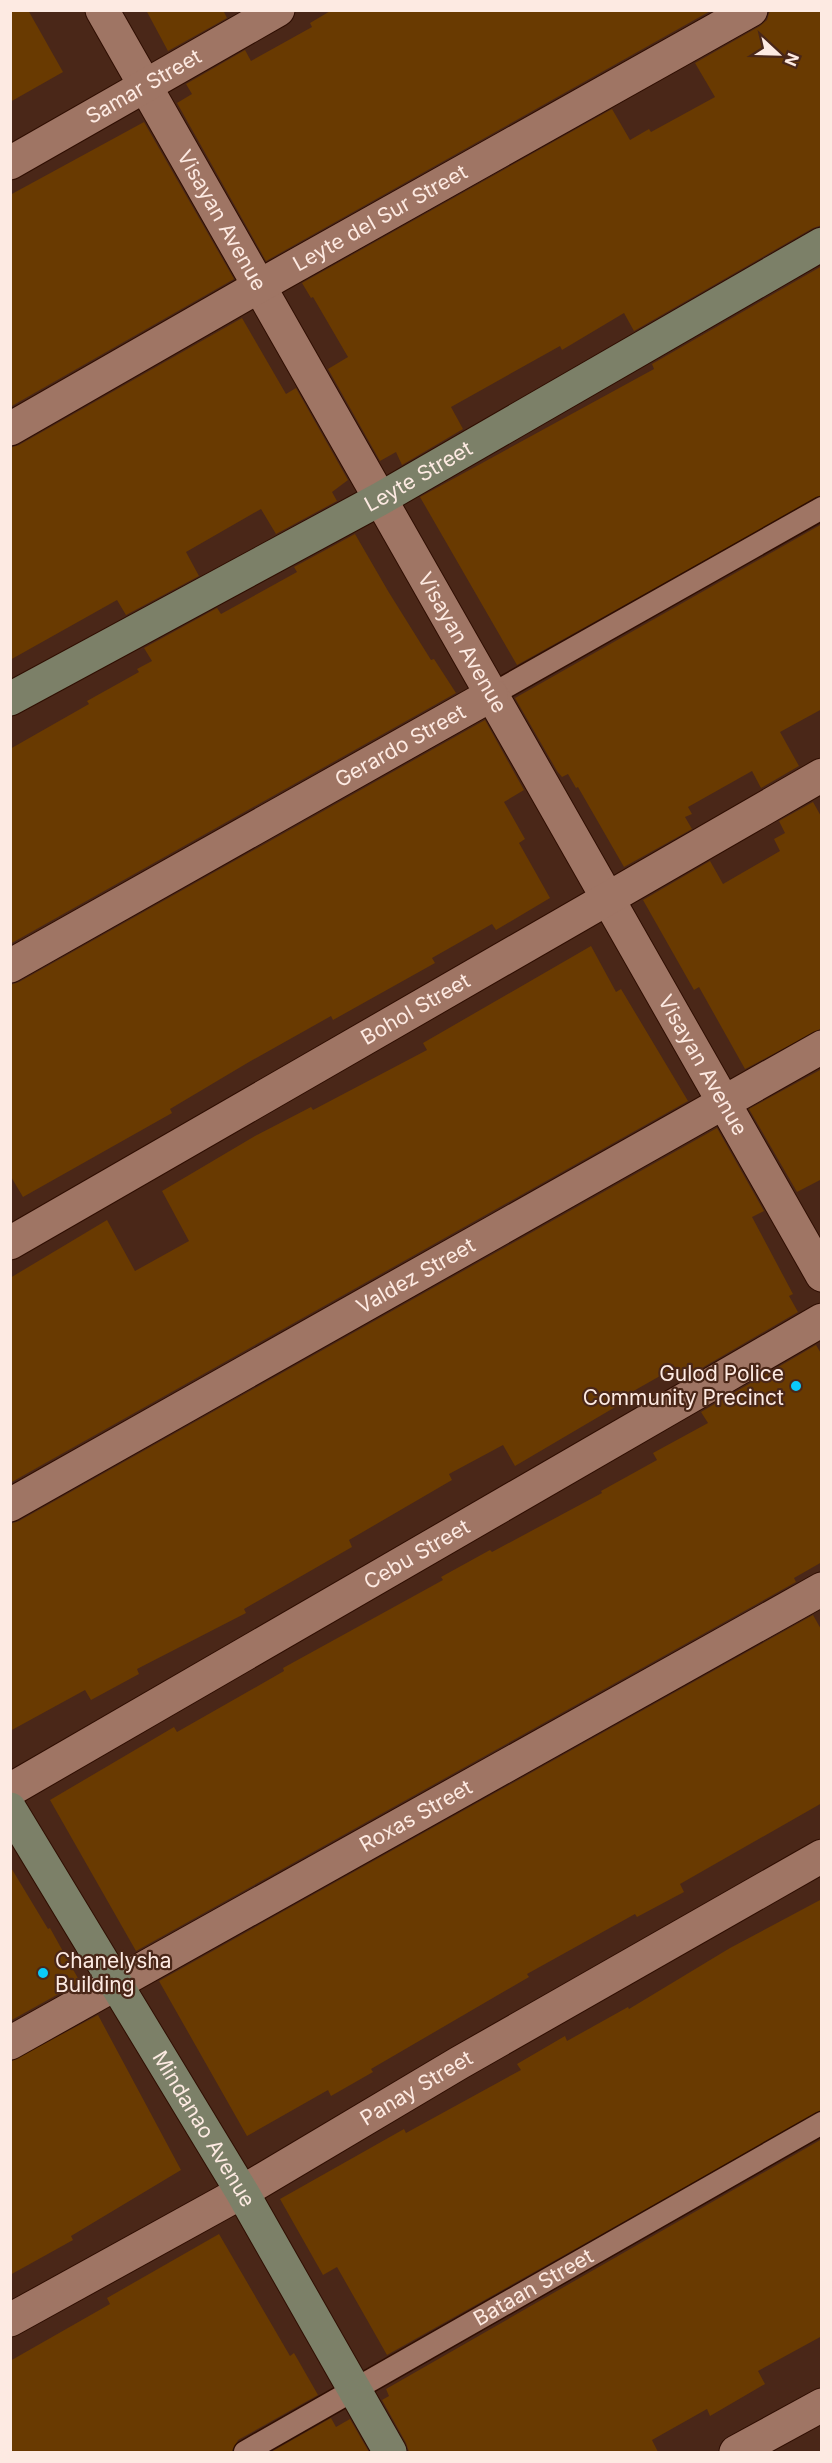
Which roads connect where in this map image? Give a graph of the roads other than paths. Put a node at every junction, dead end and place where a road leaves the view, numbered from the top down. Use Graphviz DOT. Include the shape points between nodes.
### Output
graph roads {
  1 [pos="102,10"];
  2 [pos="278,10"];
  3 [pos="751,10"];
  4 [pos="145,86"];
  5 [pos="10,163"];
  6 [pos="822,244"];
  7 [pos="259,287"];
  8 [pos="10,429"];
  9 [pos="380,499"];
  10 [pos="822,508"];
  11 [pos="491,695"];
  12 [pos="10,699"];
  13 [pos="822,776"];
  14 [pos="607,898"];
  15 [pos="10,966"];
  16 [pos="822,1047"];
  17 [pos="724,1103"];
  18 [pos="10,1243"];
  19 [pos="822,1275"];
  20 [pos="822,1320"];
  21 [pos="10,1505"];
  22 [pos="822,1589"];
  23 [pos="10,1790"];
  24 [pos="10,1809"];
  25 [pos="822,1856"];
  26 [pos="116,1983"];
  27 [pos="10,2043"];
  28 [pos="822,2123"];
  29 [pos="242,2192"];
  30 [pos="10,2320"];
  31 [pos="354,2392"];
  32 [pos="822,2405"];
  33 [pos="245,2452"];
  34 [pos="390,2452"];
  35 [pos="736,2452"];
  1 -- 4 [label="street, Visayan Avenue"];
  2 -- 4 [label="street, Samar Street"];
  3 -- 7 [label="street, Leyte del Sur Street"];
  4 -- 5 [label="street, Samar Street"];
  4 -- 7 [label="street, Visayan Avenue"];
  6 -- 9 [label="street, Leyte Street"];
  7 -- 8 [label="street, Leyte del Sur Street"];
  7 -- 9 [label="street, Visayan Avenue"];
  9 -- 11 [label="street, Visayan Avenue"];
  9 -- 12 [label="street, Leyte Street"];
  10 -- 11 [label="lane, Gerardo Street"];
  11 -- 14 [label="street, Visayan Avenue"];
  11 -- 15 [label="street, Gerardo Street"];
  13 -- 14 [label="street, Bohol Street"];
  14 -- 17 [label="street, Visayan Avenue"];
  14 -- 18 [label="street, Bohol Street"];
  16 -- 17 [label="street, Valdez Street"];
  17 -- 19 [label="street, Visayan Avenue"];
  17 -- 21 [label="street, Valdez Street"];
  20 -- 23 [label="street, Cebu Street"];
  22 -- 26 [label="street, Roxas Street"];
  24 -- 26 [label="street, Mindanao Avenue"];
  25 -- 29 [label="street, Panay Street"];
  26 -- 27 [label="street, Roxas Street"];
  26 -- 29 [label="street, Mindanao Avenue"];
  28 -- 31 [label="lane, Bataan Street"];
  29 -- 30 [label="street, Panay Street"];
  29 -- 31 [label="street, Mindanao Avenue"];
  31 -- 33 [label="lane, Bataan Street"];
  31 -- 34 [label="street, Mindanao Avenue"];
  32 -- 35 [label="street"];
}
